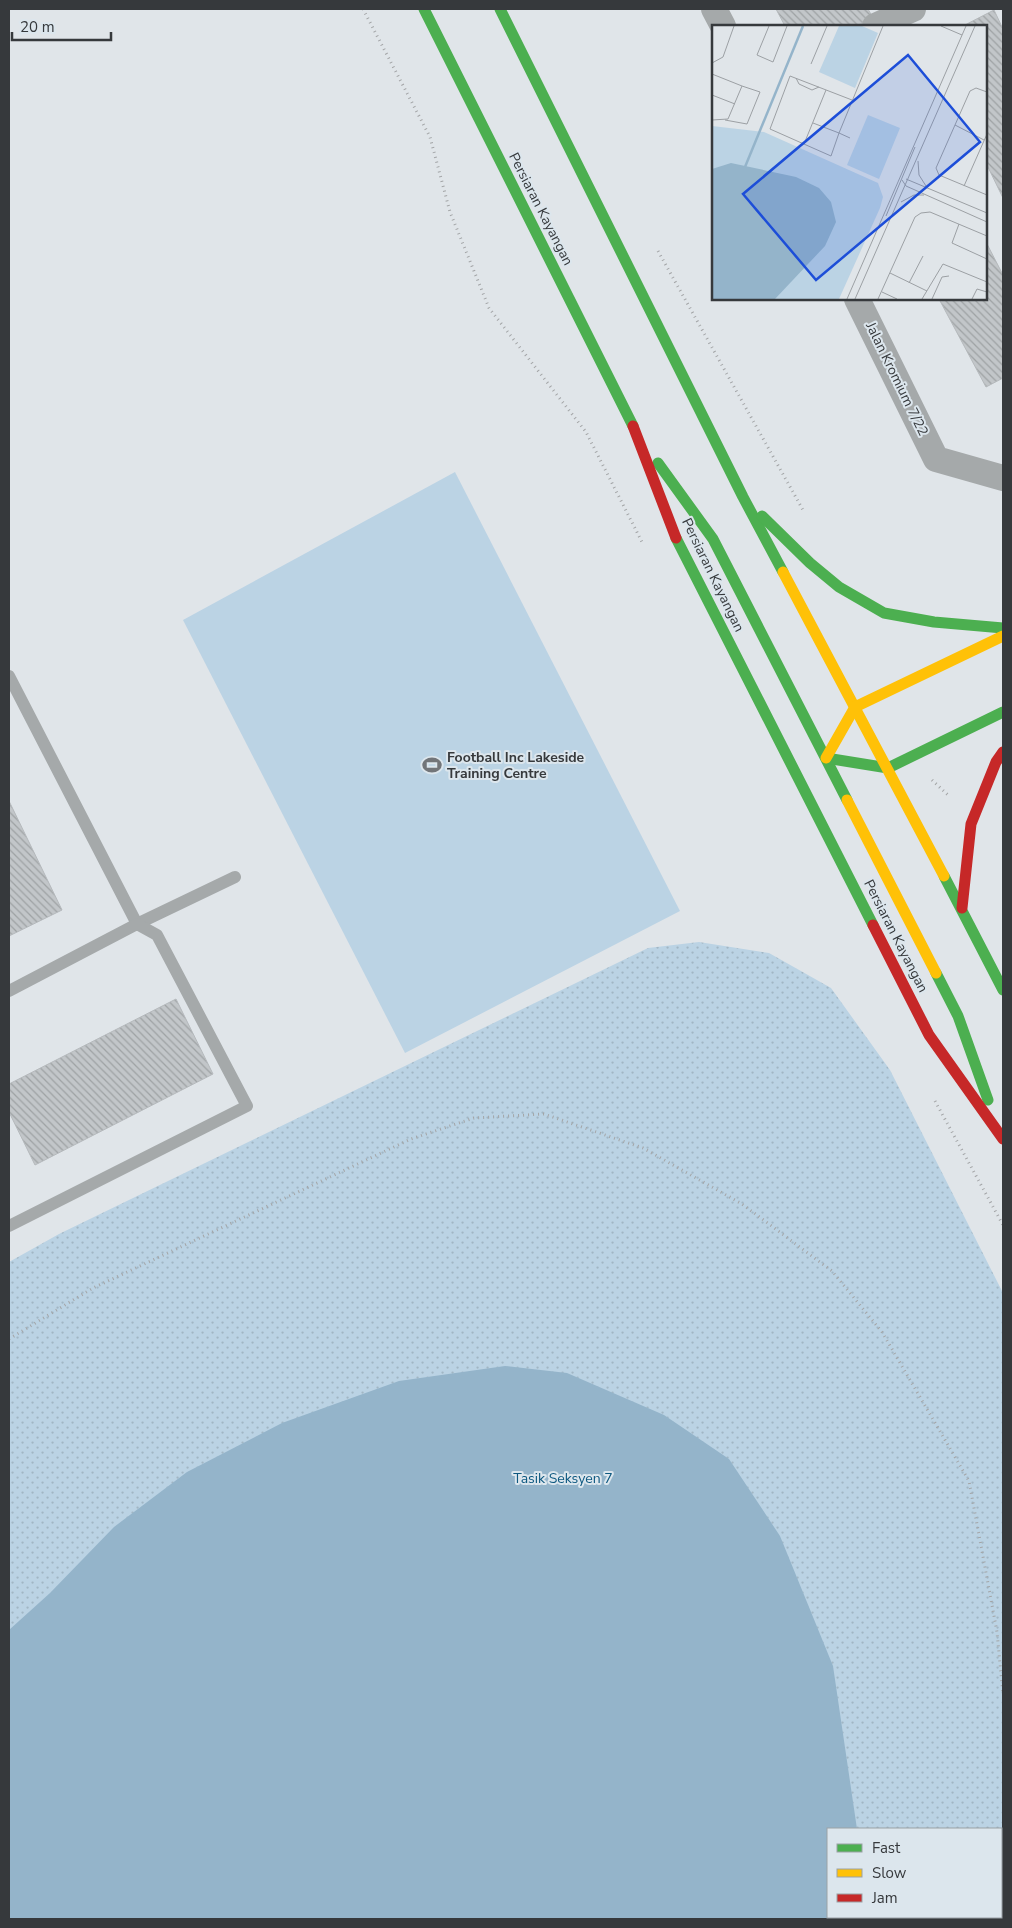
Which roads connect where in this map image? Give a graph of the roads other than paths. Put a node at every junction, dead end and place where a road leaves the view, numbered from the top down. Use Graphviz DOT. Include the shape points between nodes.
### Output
graph roads {
  1 [pos="424,9"];
  2 [pos="500,9"];
  3 [pos="714,9"];
  4 [pos="913,9"];
  5 [pos="722,25"];
  6 [pos="877,25"];
  7 [pos="858,300"];
  8 [pos="635,432"];
  9 [pos="1003,478"];
  10 [pos="743,498"];
  11 [pos="1003,628"];
  12 [pos="1003,636"];
  13 [pos="9,676"];
  14 [pos="855,707"];
  15 [pos="1003,712"];
  16 [pos="1003,752"];
  17 [pos="826,758"];
  18 [pos="888,768"];
  19 [pos="235,877"];
  20 [pos="962,908"];
  21 [pos="137,924"];
  22 [pos="1003,990"];
  23 [pos="9,991"];
  24 [pos="1001,1134"];
  25 [pos="9,1224"];
  1 -- 8 [label="main road, Persiaran Kayangan"];
  2 -- 10 [label="main road"];
  3 -- 5 [label="street"];
  4 -- 6 [label="street"];
  7 -- 9 [label="street, Jalan Kromium 7/22" via="936,459"];
  8 -- 17 [label="main road" via="713,539"];
  8 -- 24 [label="main road, Persiaran Kayangan" via="676,537 930,1035"];
  10 -- 11 [label="main road" via="839,587 884,613 934,622"];
  10 -- 14 [label="main road"];
  12 -- 14 [label="main road"];
  13 -- 21 [label="lane"];
  14 -- 17 [label="main road"];
  14 -- 18 [label="main road"];
  15 -- 18 [label="main road"];
  16 -- 20 [label="main road" via="971,824"];
  17 -- 18 [label="main road"];
  17 -- 24 [label="main road" via="958,1016"];
  18 -- 20 [label="main road"];
  19 -- 21 [label="lane"];
  20 -- 22 [label="main road"];
  21 -- 23 [label="lane"];
  21 -- 25 [label="lane" via="157,936 247,1106"];
}
